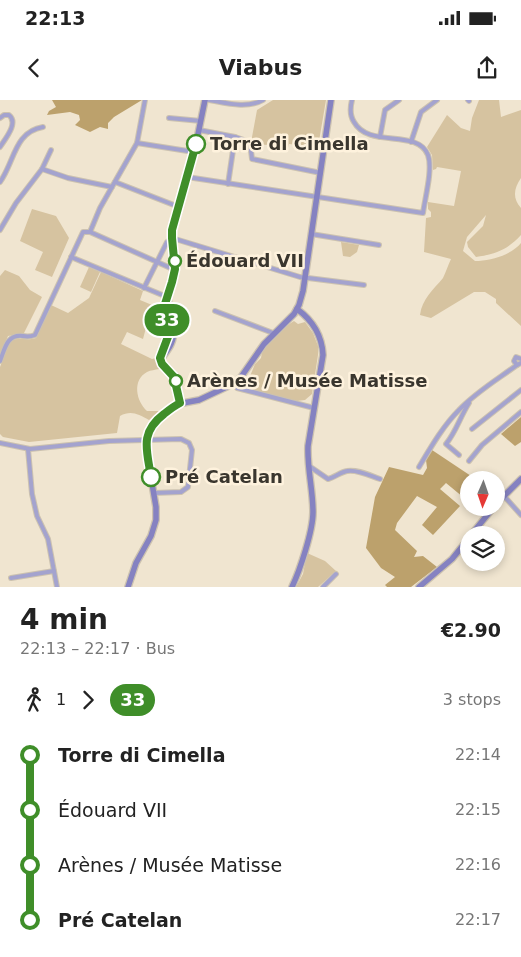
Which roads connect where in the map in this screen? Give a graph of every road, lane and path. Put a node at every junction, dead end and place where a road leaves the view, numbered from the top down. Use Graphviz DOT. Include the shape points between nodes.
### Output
graph roads {
  1 [pos="145,100"];
  2 [pos="207,100"];
  3 [pos="263,100"];
  4 [pos="332,100"];
  5 [pos="399,100"];
  6 [pos="437,100"];
  7 [pos="346,102"];
  8 [pos="351,102"];
  9 [pos="0,118"];
  10 [pos="169,118"];
  11 [pos="201,122"];
  12 [pos="42,127"];
  13 [pos="199,130"];
  14 [pos="235,137"];
  15 [pos="380,137"];
  16 [pos="412,142"];
  17 [pos="137,143"];
  18 [pos="0,148"];
  19 [pos="51,150"];
  20 [pos="194,152"];
  21 [pos="42,169"];
  22 [pos="321,173"];
  23 [pos="187,177"];
  24 [pos="0,182"];
  25 [pos="228,184"];
  26 [pos="114,185"];
  27 [pos="317,197"];
  28 [pos="179,207"];
  29 [pos="0,230"];
  30 [pos="90,232"];
  31 [pos="311,234"];
  32 [pos="172,238"];
  33 [pos="378,245"];
  34 [pos="71,257"];
  35 [pos="157,262"];
  36 [pos="175,270"];
  37 [pos="305,277"];
  38 [pos="364,285"];
  39 [pos="144,288"];
  40 [pos="167,297"];
  41 [pos="298,309"];
  42 [pos="215,311"];
  43 [pos="273,333"];
  44 [pos="0,361"];
  45 [pos="520,362"];
  46 [pos="233,384"];
  47 [pos="521,390"];
  48 [pos="472,398"];
  49 [pos="180,403"];
  50 [pos="314,408"];
  51 [pos="521,412"];
  52 [pos="472,429"];
  53 [pos="146,440"];
  54 [pos="0,443"];
  55 [pos="28,449"];
  56 [pos="459,455"];
  57 [pos="469,461"];
  58 [pos="308,465"];
  59 [pos="419,467"];
  60 [pos="380,479"];
  61 [pos="521,479"];
  62 [pos="154,493"];
  63 [pos="505,495"];
  64 [pos="505,497"];
  65 [pos="521,515"];
  66 [pos="487,516"];
  67 [pos="479,526"];
  68 [pos="460,549"];
  69 [pos="54,571"];
  70 [pos="336,574"];
  71 [pos="11,578"];
  72 [pos="57,587"];
  73 [pos="128,587"];
  74 [pos="292,587"];
  75 [pos="323,587"];
  76 [pos="419,587"];
  1 -- 17 [label="street"];
  2 -- 3 [label="street" via="242,105"];
  2 -- 11 [label="street"];
  4 -- 22 [label="street"];
  5 -- 15 [label="street" via="385,110"];
  6 -- 16 [label="street" via="421,112"];
  7 -- 8 [label="street"];
  8 -- 15 [label="street" via="356,126 365,134"];
  9 -- 18 [label="street" via="9,114 13,122"];
  10 -- 11 [label="street"];
  11 -- 13 [label="street"];
  12 -- 24 [label="street" via="22,137"];
  13 -- 14 [label="street"];
  13 -- 20 [label="street"];
  14 -- 22 [label="street" via="250,142 252,159"];
  14 -- 25 [label="street"];
  15 -- 16 [label="street"];
  16 -- 27 [label="street" via="423,148 429,159 423,213"];
  17 -- 20 [label="street"];
  17 -- 26 [label="street"];
  19 -- 21 [label="street"];
  20 -- 23 [label="street"];
  21 -- 26 [label="street" via="68,178"];
  21 -- 29 [label="street"];
  22 -- 27 [label="street"];
  23 -- 25 [label="street"];
  23 -- 28 [label="street"];
  25 -- 27 [label="street"];
  26 -- 28 [label="street"];
  26 -- 30 [label="street"];
  27 -- 31 [label="street"];
  28 -- 32 [label="street"];
  30 -- 34 [label="street" via="81,233"];
  30 -- 35 [label="street"];
  31 -- 33 [label="street"];
  31 -- 37 [label="street"];
  32 -- 35 [label="street"];
  32 -- 36 [label="street"];
  32 -- 37 [label="street"];
  34 -- 39 [label="street"];
  34 -- 44 [label="street" via="35,334 8,340"];
  35 -- 36 [label="street"];
  35 -- 39 [label="street"];
  36 -- 40 [label="street"];
  37 -- 38 [label="street"];
  37 -- 41 [label="street"];
  39 -- 40 [label="street"];
  40 -- 49 [label="street" via="165,309 169,334 160,355 162,364 174,377"];
  41 -- 43 [label="street"];
  41 -- 50 [label="street" via="314,327 323,347"];
  42 -- 43 [label="street"];
  43 -- 46 [label="street" via="242,377"];
  45 -- 48 [label="street"];
  46 -- 49 [label="street" via="199,400"];
  46 -- 50 [label="street"];
  47 -- 52 [label="street"];
  48 -- 56 [label="street" via="446,444"];
  48 -- 59 [label="street" via="444,428"];
  49 -- 53 [label="street" via="155,421"];
  50 -- 58 [label="street"];
  51 -- 57 [label="street" via="482,445"];
  53 -- 55 [label="street"];
  53 -- 62 [label="street"];
  53 -- 62 [label="street" via="181,439 189,443 192,450 188,487 181,492"];
  54 -- 55 [label="street"];
  55 -- 69 [label="street" via="32,494 37,516 48,539"];
  58 -- 60 [label="street" via="328,479 354,471"];
  58 -- 74 [label="street" via="313,518"];
  61 -- 63 [label="street"];
  62 -- 73 [label="street" via="155,526"];
  64 -- 65 [label="street"];
  66 -- 67 [label="street"];
  68 -- 76 [label="street"];
  69 -- 71 [label="street"];
  69 -- 72 [label="street"];
  70 -- 75 [label="street"];
}
